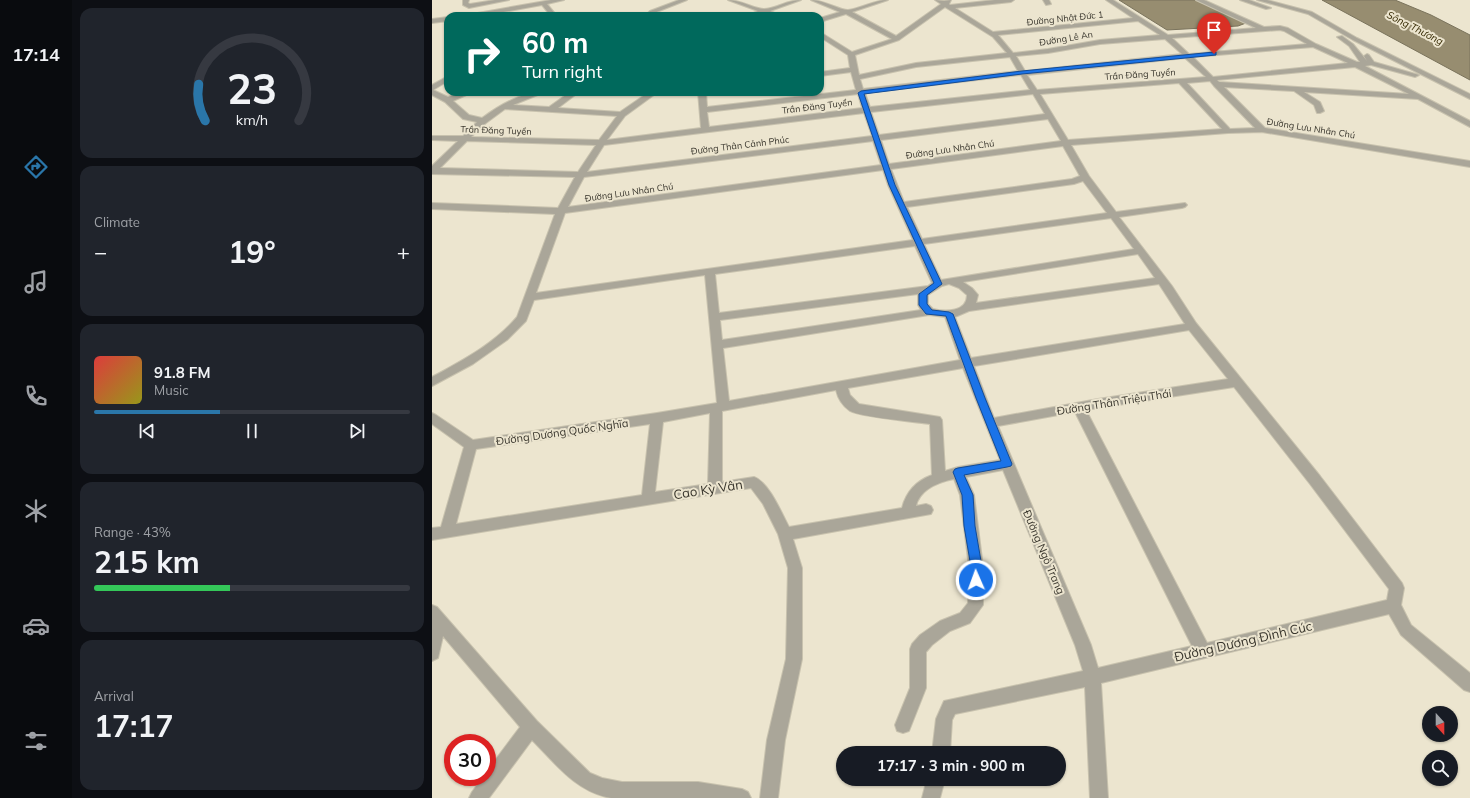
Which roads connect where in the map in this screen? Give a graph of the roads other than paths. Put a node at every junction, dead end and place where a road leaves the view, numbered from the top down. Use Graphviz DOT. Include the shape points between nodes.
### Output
graph roads {
  1 [pos="466,0"];
  2 [pos="506,0"];
  3 [pos="561,0"];
  4 [pos="684,0"];
  5 [pos="731,0"];
  6 [pos="798,0"];
  7 [pos="814,0"];
  8 [pos="885,0"];
  9 [pos="1011,0"];
  10 [pos="1109,0"];
  11 [pos="1199,0"];
  12 [pos="1243,0"];
  13 [pos="1262,1"];
  14 [pos="546,2"];
  15 [pos="946,2"];
  16 [pos="764,11"];
  17 [pos="1280,11"];
  18 [pos="493,12"];
  19 [pos="552,12"];
  20 [pos="652,12"];
  21 [pos="847,12"];
  22 [pos="824,19"];
  23 [pos="444,20"];
  24 [pos="1140,20"];
  25 [pos="432,21"];
  26 [pos="1265,29"];
  27 [pos="992,34"];
  28 [pos="824,36"];
  29 [pos="1167,37"];
  30 [pos="897,39"];
  31 [pos="1355,39"];
  32 [pos="1314,45"];
  33 [pos="852,54"];
  34 [pos="1011,54"];
  35 [pos="1186,56"];
  36 [pos="1368,63"];
  37 [pos="1356,65"];
  38 [pos="855,70"];
  39 [pos="1022,73"];
  40 [pos="824,74"];
  41 [pos="856,78"];
  42 [pos="1210,79"];
  43 [pos="444,80"];
  44 [pos="1181,81"];
  45 [pos="1217,84"];
  46 [pos="1444,84"];
  47 [pos="432,88"];
  48 [pos="1297,90"];
  49 [pos="432,92"];
  50 [pos="1034,92"];
  51 [pos="861,93"];
  52 [pos="458,96"];
  53 [pos="530,96"];
  54 [pos="569,96"];
  55 [pos="648,96"];
  56 [pos="702,96"];
  57 [pos="1422,97"];
  58 [pos="1470,97"];
  59 [pos="448,100"];
  60 [pos="504,106"];
  61 [pos="550,110"];
  62 [pos="703,110"];
  63 [pos="866,110"];
  64 [pos="1320,112"];
  65 [pos="622,114"];
  66 [pos="1050,116"];
  67 [pos="483,121"];
  68 [pos="1470,125"];
  69 [pos="705,129"];
  70 [pos="1262,130"];
  71 [pos="1228,131"];
  72 [pos="432,138"];
  73 [pos="877,138"];
  74 [pos="465,139"];
  75 [pos="601,143"];
  76 [pos="1067,143"];
  77 [pos="1470,164"];
  78 [pos="886,167"];
  79 [pos="432,171"];
  80 [pos="581,175"];
  81 [pos="1085,177"];
  82 [pos="901,205"];
  83 [pos="1182,205"];
  84 [pos="432,206"];
  85 [pos="561,211"];
  86 [pos="1114,215"];
  87 [pos="918,242"];
  88 [pos="1140,251"];
  89 [pos="710,273"];
  90 [pos="1162,280"];
  91 [pos="950,281"];
  92 [pos="938,284"];
  93 [pos="928,289"];
  94 [pos="530,297"];
  95 [pos="967,308"];
  96 [pos="929,312"];
  97 [pos="949,314"];
  98 [pos="714,317"];
  99 [pos="1192,326"];
  100 [pos="717,345"];
  101 [pos="967,363"];
  102 [pos="432,382"];
  103 [pos="1238,382"];
  104 [pos="841,385"];
  105 [pos="720,407"];
  106 [pos="1079,407"];
  107 [pos="432,418"];
  108 [pos="656,418"];
  109 [pos="990,423"];
  110 [pos="471,445"];
  111 [pos="1007,464"];
  112 [pos="958,472"];
  113 [pos="939,477"];
  114 [pos="715,488"];
  115 [pos="648,499"];
  116 [pos="926,510"];
  117 [pos="908,513"];
  118 [pos="447,531"];
  119 [pos="432,534"];
  120 [pos="785,534"];
  121 [pos="1393,606"];
  122 [pos="435,616"];
  123 [pos="1202,650"];
  124 [pos="432,653"];
  125 [pos="1092,677"];
  126 [pos="1470,684"];
  127 [pos="903,725"];
  128 [pos="531,727"];
  129 [pos="942,746"];
  130 [pos="934,786"];
  131 [pos="478,798"];
  132 [pos="742,798"];
  133 [pos="769,798"];
  134 [pos="931,798"];
  135 [pos="1099,798"];
  1 -- 2 [label="street" via="465,4 469,6"];
  3 -- 14 [label="street"];
  4 -- 20 [label="street"];
  5 -- 16 [label="street"];
  6 -- 16 [label="street"];
  7 -- 21 [label="street"];
  8 -- 21 [label="street"];
  9 -- 15 [label="street"];
  10 -- 24 [label="street"];
  11 -- 26 [label="street"];
  12 -- 17 [label="street"];
  13 -- 17 [label="street"];
  13 -- 31 [label="street" via="1310,13"];
  14 -- 18 [label="street"];
  14 -- 19 [label="street"];
  15 -- 27 [label="street"];
  15 -- 30 [label="street"];
  17 -- 36 [label="street" via="1306,17 1340,37"];
  21 -- 22 [label="street"];
  21 -- 30 [label="street"];
  23 -- 25 [label="street"];
  24 -- 27 [label="street, Đường Nhật Đức 1"];
  24 -- 29 [label="street"];
  26 -- 29 [label="street, Đường Lê An"];
  26 -- 32 [label="street, Đường Lê An" via="1286,29"];
  27 -- 34 [label="street"];
  28 -- 33 [label="street"];
  29 -- 34 [label="street, Đường Lê An" via="1100,42"];
  29 -- 35 [label="street"];
  30 -- 33 [label="street"];
  31 -- 36 [label="street"];
  31 -- 46 [label="street"];
  32 -- 35 [label="street"];
  32 -- 37 [label="street"];
  33 -- 38 [label="street"];
  34 -- 39 [label="street"];
  34 -- 41 [label="street, Đường Lê An" via="916,65"];
  35 -- 39 [label="street"];
  35 -- 42 [label="street"];
  36 -- 37 [label="street, Trần Đăng Tuyển"];
  36 -- 46 [label="street"];
  37 -- 42 [label="street, Trần Đăng Tuyển"];
  37 -- 57 [label="street"];
  38 -- 40 [label="street"];
  38 -- 41 [label="street"];
  39 -- 50 [label="street"];
  39 -- 51 [label="street"];
  41 -- 51 [label="street"];
  42 -- 44 [label="street, Trần Đăng Tuyển"];
  42 -- 45 [label="street"];
  43 -- 47 [label="street"];
  44 -- 50 [label="street, Trần Đăng Tuyển"];
  44 -- 71 [label="street"];
  45 -- 48 [label="street"];
  45 -- 70 [label="street"];
  46 -- 58 [label="street"];
  48 -- 57 [label="street"];
  48 -- 64 [label="street" via="1317,104"];
  49 -- 59 [label="street"];
  50 -- 63 [label="street, Trần Đăng Tuyển"];
  50 -- 66 [label="street"];
  51 -- 62 [label="street"];
  51 -- 63 [label="street"];
  52 -- 59 [label="street"];
  53 -- 60 [label="street"];
  54 -- 61 [label="street"];
  55 -- 65 [label="street"];
  56 -- 62 [label="street"];
  57 -- 68 [label="street"];
  59 -- 67 [label="street" via="466,116"];
  60 -- 61 [label="street"];
  60 -- 67 [label="street"];
  61 -- 65 [label="street"];
  62 -- 69 [label="street"];
  63 -- 69 [label="street, Trần Đăng Tuyển"];
  63 -- 73 [label="street"];
  65 -- 75 [label="street"];
  66 -- 73 [label="street, Đường Thân Cảnh Phúc"];
  66 -- 76 [label="street"];
  67 -- 74 [label="street"];
  69 -- 75 [label="street, Trần Đăng Tuyển"];
  70 -- 71 [label="street, Đường Lưu Nhân Chú"];
  70 -- 77 [label="street, Đường Lưu Nhân Chú"];
  71 -- 76 [label="street, Đường Lưu Nhân Chú"];
  72 -- 74 [label="street, Trần Đăng Tuyển"];
  73 -- 78 [label="street"];
  73 -- 80 [label="street, Đường Thân Cảnh Phúc"];
  74 -- 75 [label="street, Trần Đăng Tuyển"];
  74 -- 79 [label="street"];
  75 -- 80 [label="street"];
  76 -- 78 [label="street, Đường Lưu Nhân Chú"];
  76 -- 81 [label="street"];
  78 -- 82 [label="street"];
  78 -- 85 [label="street, Đường Lưu Nhân Chú"];
  79 -- 80 [label="street, Đường Thân Cảnh Phúc"];
  80 -- 85 [label="street"];
  81 -- 82 [label="street" via="1074,182"];
  81 -- 86 [label="street"];
  82 -- 87 [label="street"];
  83 -- 86 [label="street"];
  84 -- 85 [label="street, Đường Lưu Nhân Chú"];
  85 -- 94 [label="street"];
  86 -- 87 [label="street"];
  86 -- 88 [label="street"];
  87 -- 89 [label="street"];
  87 -- 92 [label="street"];
  88 -- 90 [label="street"];
  88 -- 91 [label="street"];
  89 -- 94 [label="street"];
  89 -- 98 [label="street"];
  90 -- 95 [label="street"];
  90 -- 99 [label="street"];
  91 -- 92 [label="street"];
  91 -- 95 [label="street" via="962,285 971,292 973,301"];
  92 -- 93 [label="street"];
  93 -- 96 [label="street" via="922,299"];
  93 -- 98 [label="street"];
  94 -- 102 [label="street" via="522,318 499,342"];
  95 -- 97 [label="street"];
  96 -- 97 [label="street"];
  96 -- 100 [label="street"];
  97 -- 101 [label="street, Đường Ngô Trang"];
  98 -- 100 [label="street"];
  99 -- 101 [label="street, Đường Dương Quốc Nghĩa"];
  99 -- 103 [label="street"];
  100 -- 105 [label="street"];
  101 -- 104 [label="street, Đường Dương Quốc Nghĩa"];
  101 -- 109 [label="street, Đường Ngô Trang"];
  103 -- 106 [label="street, Đường Thân Triệu Thái"];
  103 -- 121 [label="street" via="1397,588"];
  104 -- 105 [label="street, Đường Dương Quốc Nghĩa"];
  104 -- 113 [label="street" via="844,397 855,408 936,420"];
  105 -- 108 [label="street, Đường Dương Quốc Nghĩa"];
  105 -- 114 [label="street"];
  106 -- 109 [label="street, Đường Thân Triệu Thái"];
  106 -- 123 [label="street"];
  107 -- 110 [label="street"];
  108 -- 110 [label="street, Đường Dương Quốc Nghĩa"];
  108 -- 115 [label="street"];
  109 -- 111 [label="street, Đường Ngô Trang"];
  110 -- 118 [label="street"];
  111 -- 112 [label="street"];
  111 -- 125 [label="street, Đường Ngô Trang" via="1083,645"];
  112 -- 113 [label="street"];
  112 -- 127 [label="street" via="967,495 976,567 975,605 965,618 945,626 918,649 918,688"];
  113 -- 117 [label="street" via="914,494"];
  114 -- 115 [label="street, Cao Kỳ Vân"];
  114 -- 120 [label="street, Cao Kỳ Vân" via="754,482 768,500"];
  115 -- 118 [label="street, Cao Kỳ Vân"];
  116 -- 117 [label="street"];
  117 -- 120 [label="street"];
  118 -- 119 [label="street, Cao Kỳ Vân"];
  120 -- 133 [label="street, Cao Kỳ Vân" via="795,568 794,659 776,740"];
  121 -- 123 [label="street, Đường Dương Đình Cúc"];
  121 -- 126 [label="street" via="1406,630"];
  122 -- 124 [label="street"];
  122 -- 128 [label="street"];
  123 -- 125 [label="street, Đường Dương Đình Cúc"];
  125 -- 129 [label="street, Đường Dương Đình Cúc" via="950,707 944,719"];
  125 -- 135 [label="street, Đường Ngô Trang"];
  128 -- 131 [label="street"];
  128 -- 132 [label="street" via="584,779 600,787 622,791 698,791"];
  130 -- 134 [label="street"];
}
